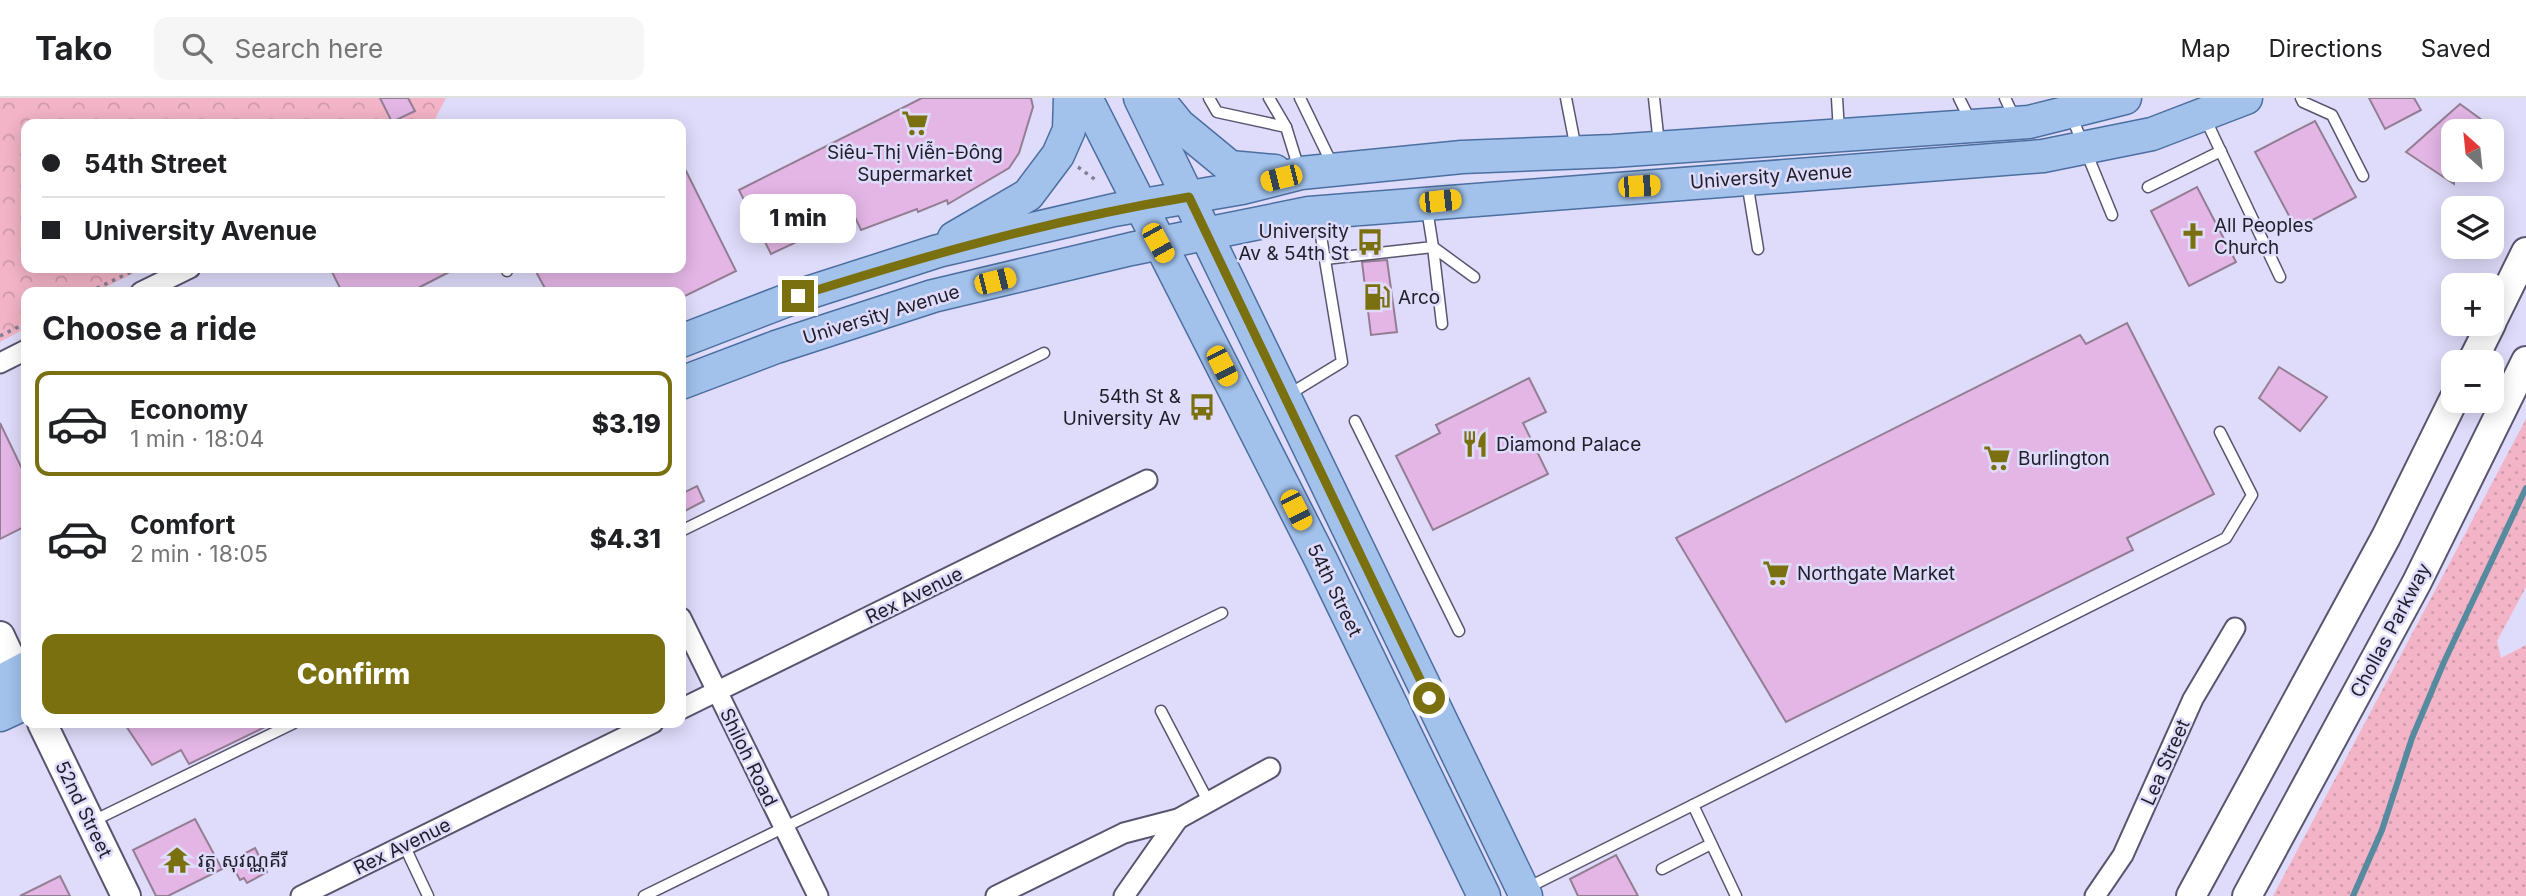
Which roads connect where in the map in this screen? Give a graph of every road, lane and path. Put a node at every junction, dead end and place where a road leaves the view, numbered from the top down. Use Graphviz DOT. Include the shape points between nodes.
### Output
graph roads {
  1 [pos="1070,98"];
  2 [pos="1086,98"];
  3 [pos="1140,98"];
  4 [pos="1157,98"];
  5 [pos="1209,98"];
  6 [pos="1269,98"];
  7 [pos="1300,98"];
  8 [pos="1566,98"];
  9 [pos="1654,98"];
  10 [pos="1837,98"];
  11 [pos="1959,98"];
  12 [pos="2125,98"];
  13 [pos="2246,98"];
  14 [pos="2301,98"];
  15 [pos="2010,110"];
  16 [pos="2070,112"];
  17 [pos="2195,113"];
  18 [pos="1973,126"];
  19 [pos="1286,127"];
  20 [pos="1839,136"];
  21 [pos="2085,147"];
  22 [pos="1659,148"];
  23 [pos="2221,152"];
  24 [pos="1577,153"];
  25 [pos="1068,160"];
  26 [pos="1335,170"];
  27 [pos="1301,173"];
  28 [pos="2363,176"];
  29 [pos="1746,178"];
  30 [pos="1105,187"];
  31 [pos="2148,187"];
  32 [pos="1189,197"];
  33 [pos="1426,202"];
  34 [pos="1139,205"];
  35 [pos="1317,212"];
  36 [pos="2112,215"];
  37 [pos="1207,235"];
  38 [pos="1158,243"];
  39 [pos="1433,247"];
  40 [pos="1758,250"];
  41 [pos="938,251"];
  42 [pos="2526,252"];
  43 [pos="1325,259"];
  44 [pos="129,273"];
  45 [pos="180,273"];
  46 [pos="1474,277"];
  47 [pos="2280,277"];
  48 [pos="99,287"];
  49 [pos="151,287"];
  50 [pos="2504,297"];
  51 [pos="1442,324"];
  52 [pos="21,326"];
  53 [pos="0,336"];
  54 [pos="686,339"];
  55 [pos="21,352"];
  56 [pos="1044,353"];
  57 [pos="2526,361"];
  58 [pos="0,363"];
  59 [pos="686,381"];
  60 [pos="1285,397"];
  61 [pos="2448,413"];
  62 [pos="1355,421"];
  63 [pos="2220,432"];
  64 [pos="1147,480"];
  65 [pos="686,529"];
  66 [pos="1343,605"];
  67 [pos="1222,613"];
  68 [pos="686,628"];
  69 [pos="2235,628"];
  70 [pos="1459,631"];
  71 [pos="0,636"];
  72 [pos="1408,656"];
  73 [pos="17,678"];
  74 [pos="717,691"];
  75 [pos="21,705"];
  76 [pos="686,706"];
  77 [pos="1161,711"];
  78 [pos="0,715"];
  79 [pos="44,728"];
  80 [pos="284,728"];
  81 [pos="643,728"];
  82 [pos="1270,768"];
  83 [pos="1208,801"];
  84 [pos="1693,805"];
  85 [pos="1178,818"];
  86 [pos="91,823"];
  87 [pos="784,827"];
  88 [pos="1711,844"];
  89 [pos="404,845"];
  90 [pos="1662,869"];
  91 [pos="1525,893"];
  92 [pos="127,896"];
  93 [pos="302,896"];
  94 [pos="428,896"];
  95 [pos="644,896"];
  96 [pos="818,896"];
  97 [pos="996,896"];
  98 [pos="1124,896"];
  99 [pos="1484,896"];
  100 [pos="1737,896"];
  101 [pos="2095,896"];
  102 [pos="2191,896"];
  103 [pos="2246,896"];
  1 -- 41 [label="main road" via="1069,130 1058,155 1028,195"];
  2 -- 34 [label="main road, 54th Street"];
  3 -- 32 [label="main road, 54th Street"];
  4 -- 27 [label="main road" via="1179,125 1230,167"];
  5 -- 19 [label="lane" via="1217,112"];
  6 -- 19 [label="lane"];
  7 -- 26 [label="lane"];
  8 -- 24 [label="lane"];
  9 -- 22 [label="lane"];
  10 -- 20 [label="lane"];
  11 -- 18 [label="lane"];
  12 -- 16 [label="main road, University Avenue"];
  13 -- 17 [label="main road, University Avenue"];
  14 -- 28 [label="lane" via="2332,115"];
  15 -- 16 [label="main road, University Avenue"];
  15 -- 18 [label="main road, University Avenue"];
  16 -- 21 [label="lane"];
  17 -- 21 [label="main road, University Avenue" via="2152,134"];
  17 -- 23 [label="lane"];
  18 -- 20 [label="main road, University Avenue"];
  19 -- 27 [label="lane"];
  20 -- 22 [label="main road, University Avenue"];
  21 -- 29 [label="main road, University Avenue" via="2043,156"];
  21 -- 36 [label="lane"];
  22 -- 24 [label="main road, University Avenue"];
  23 -- 31 [label="lane"];
  23 -- 47 [label="lane"];
  24 -- 26 [label="main road, University Avenue" via="1462,157"];
  25 -- 30 [label="path"];
  26 -- 27 [label="main road, University Avenue"];
  27 -- 32 [label="main road, University Avenue"];
  29 -- 33 [label="main road, University Avenue"];
  29 -- 40 [label="lane"];
  32 -- 34 [label="main road, University Avenue"];
  32 -- 37 [label="main road, 54th Street"];
  33 -- 35 [label="main road, University Avenue"];
  33 -- 39 [label="lane"];
  34 -- 38 [label="main road, 54th Street"];
  34 -- 41 [label="main road, University Avenue"];
  35 -- 37 [label="main road, University Avenue"];
  35 -- 43 [label="lane"];
  37 -- 38 [label="main road, University Avenue"];
  37 -- 60 [label="main road, 54th Street"];
  38 -- 59 [label="main road, University Avenue" via="933,296"];
  38 -- 66 [label="main road, 54th Street"];
  39 -- 43 [label="lane"];
  39 -- 46 [label="lane"];
  39 -- 51 [label="lane"];
  41 -- 54 [label="main road, University Avenue" via="798,296"];
  42 -- 50 [label="main road"];
  43 -- 60 [label="lane" via="1342,362"];
  44 -- 48 [label="path"];
  45 -- 49 [label="street"];
  52 -- 53 [label="path"];
  55 -- 58 [label="street"];
  56 -- 65 [label="lane"];
  57 -- 103 [label="main road, Chollas Parkway" via="2417,582"];
  60 -- 72 [label="main road, 54th Street"];
  61 -- 102 [label="main road" via="2386,537"];
  62 -- 70 [label="lane"];
  63 -- 84 [label="lane" via="2252,495 2227,538"];
  64 -- 74 [label="street, Rex Avenue"];
  66 -- 72 [label="main road" via="1386,651"];
  66 -- 99 [label="main road, 54th Street"];
  67 -- 87 [label="lane"];
  68 -- 74 [label="street, Shiloh Road"];
  69 -- 101 [label="street, Lea Street" via="2193,699 2123,855"];
  71 -- 73 [label="main road"];
  72 -- 91 [label="main road, 54th Street"];
  74 -- 76 [label="street, Rex Avenue"];
  74 -- 87 [label="street, Shiloh Road"];
  75 -- 78 [label="main road"];
  77 -- 83 [label="lane"];
  79 -- 86 [label="main road, 52nd Street"];
  80 -- 86 [label="lane"];
  81 -- 89 [label="street, Rex Avenue"];
  82 -- 83 [label="street"];
  83 -- 85 [label="street"];
  84 -- 88 [label="lane"];
  84 -- 91 [label="lane"];
  85 -- 97 [label="street" via="1124,833"];
  85 -- 98 [label="street"];
  86 -- 92 [label="main road, 52nd Street"];
  87 -- 95 [label="lane"];
  87 -- 96 [label="street, Shiloh Road"];
  88 -- 90 [label="lane"];
  88 -- 100 [label="lane"];
  89 -- 93 [label="street, Rex Avenue"];
  89 -- 94 [label="lane"];
}
